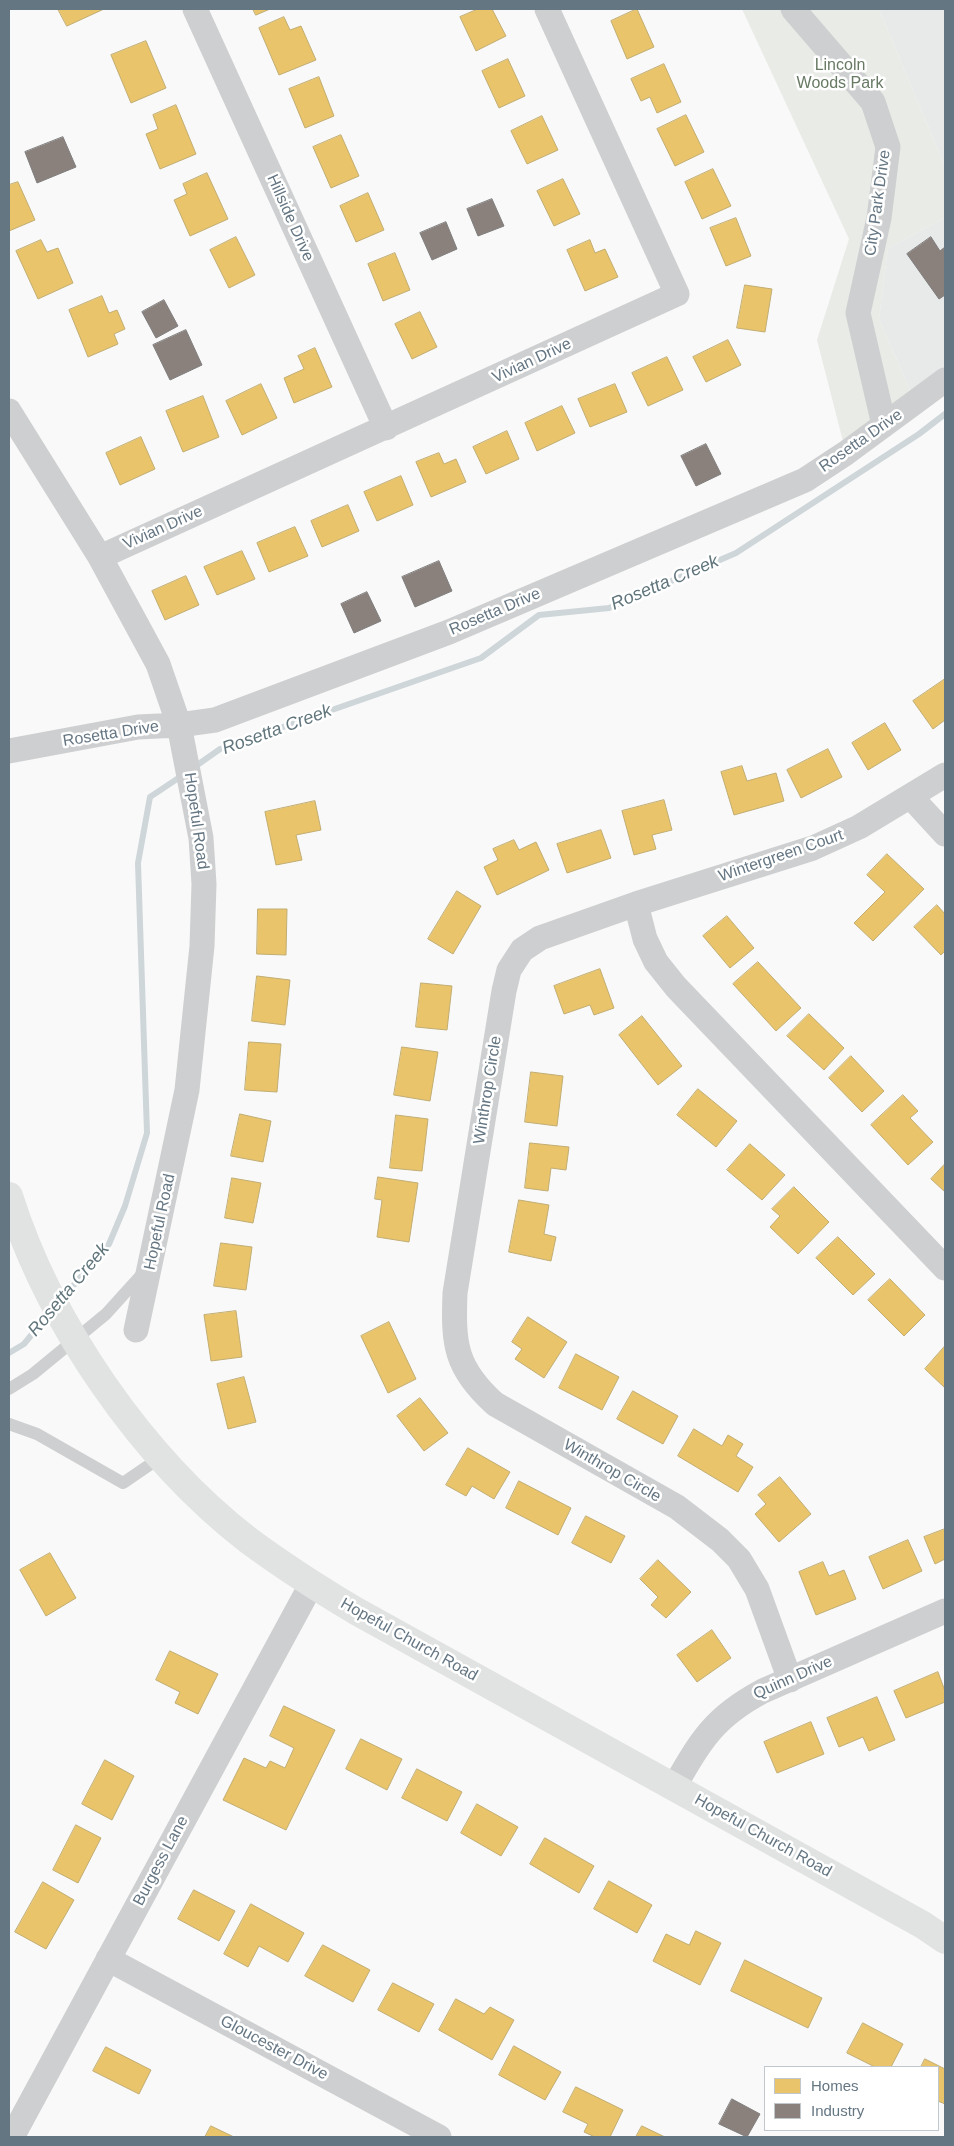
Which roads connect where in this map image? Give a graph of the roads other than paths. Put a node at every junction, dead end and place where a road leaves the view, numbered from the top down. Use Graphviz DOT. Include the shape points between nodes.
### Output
graph roads {
  1 [pos="195,9"];
  2 [pos="547,9"];
  3 [pos="793,9"];
  4 [pos="945,380"];
  5 [pos="9,411"];
  6 [pos="884,425"];
  7 [pos="386,428"];
  8 [pos="100,557"];
  9 [pos="180,725"];
  10 [pos="9,752"];
  11 [pos="945,775"];
  12 [pos="911,797"];
  13 [pos="945,834"];
  14 [pos="636,904"];
  15 [pos="9,1196"];
  16 [pos="151,1265"];
  17 [pos="945,1268"];
  18 [pos="136,1330"];
  19 [pos="9,1389"];
  20 [pos="9,1424"];
  21 [pos="161,1457"];
  22 [pos="311,1585"];
  23 [pos="945,1610"];
  24 [pos="790,1680"];
  25 [pos="674,1787"];
  26 [pos="945,1940"];
  27 [pos="108,1959"];
  28 [pos="12,2137"];
  29 [pos="439,2137"];
  1 -- 7 [label="street, Hillside Drive"];
  2 -- 7 [label="street, Vivian Drive" via="677,294"];
  3 -- 6 [label="street, City Park Drive" via="873,102 888,147 879,218 858,313"];
  4 -- 6 [label="street, Rosetta Drive"];
  5 -- 8 [label="street, Hopeful Road"];
  6 -- 9 [label="street, Rosetta Drive" via="805,480 458,628 215,720"];
  7 -- 8 [label="street, Vivian Drive"];
  8 -- 9 [label="street, Hopeful Road" via="158,664"];
  9 -- 10 [label="street, Rosetta Drive" via="138,727"];
  9 -- 16 [label="street, Hopeful Road" via="201,838 204,884 202,946 187,1090"];
  11 -- 12 [label="street, Wintergreen Court"];
  12 -- 13 [label="street"];
  12 -- 14 [label="street, Wintergreen Court" via="859,827 813,848"];
  14 -- 17 [label="street" via="645,939 656,962 676,987"];
  14 -- 24 [label="street, Winthrop Circle" via="540,938 522,950 510,970 455,1293 456,1348 477,1388 495,1404 677,1507 720,1540 739,1559 757,1589"];
  15 -- 21 [label="main road, Hopeful Church Road" via="38,1268 65,1322 91,1366"];
  16 -- 18 [label="street, Hopeful Road"];
  16 -- 19 [label="lane" via="106,1314 33,1374"];
  20 -- 21 [label="lane" via="37,1434 123,1483"];
  21 -- 22 [label="main road, Hopeful Church Road" via="248,1539"];
  22 -- 25 [label="main road, Hopeful Church Road"];
  22 -- 27 [label="street, Burgess Lane"];
  23 -- 24 [label="street, Quinn Drive"];
  24 -- 25 [label="street, Quinn Drive" via="738,1704 716,1722"];
  25 -- 26 [label="main road, Hopeful Church Road"];
  27 -- 28 [label="street, Burgess Lane"];
  27 -- 29 [label="street, Gloucester Drive"];
}
